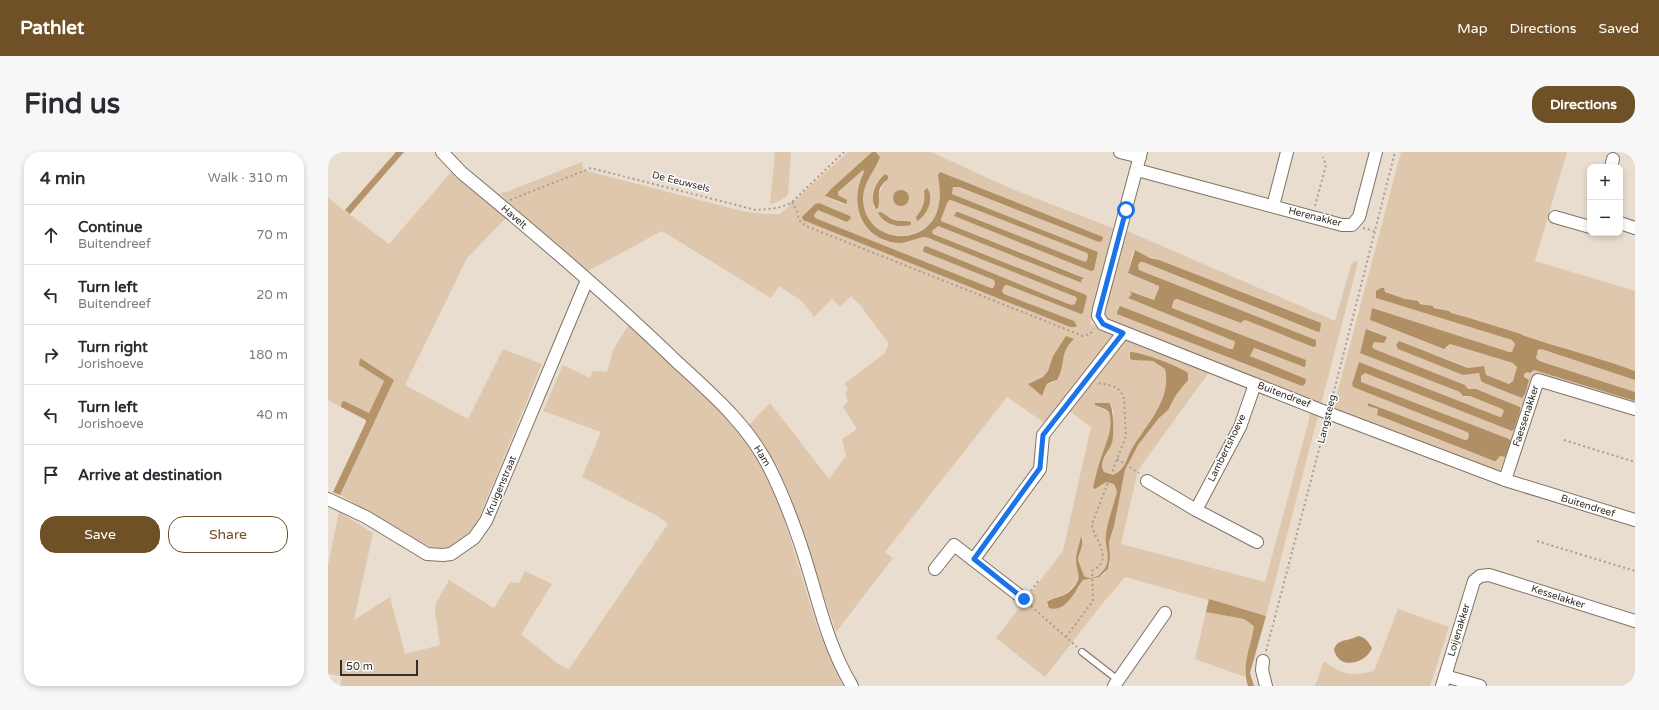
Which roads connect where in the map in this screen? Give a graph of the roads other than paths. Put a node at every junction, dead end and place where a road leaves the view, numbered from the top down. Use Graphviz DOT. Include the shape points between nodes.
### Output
graph roads {
  1 [pos="442,152"];
  2 [pos="1120,152"];
  3 [pos="1287,152"];
  4 [pos="1376,152"];
  5 [pos="1141,155"];
  6 [pos="1137,170"];
  7 [pos="1273,206"];
  8 [pos="1555,218"];
  9 [pos="1623,224"];
  10 [pos="1587,225"];
  11 [pos="1635,228"];
  12 [pos="587,280"];
  13 [pos="1123,333"];
  14 [pos="1255,384"];
  15 [pos="1635,409"];
  16 [pos="1505,480"];
  17 [pos="1147,481"];
  18 [pos="328,499"];
  19 [pos="1196,510"];
  20 [pos="1635,520"];
  21 [pos="1257,542"];
  22 [pos="974,559"];
  23 [pos="935,569"];
  24 [pos="1480,576"];
  25 [pos="1024,599"];
  26 [pos="1165,613"];
  27 [pos="1635,621"];
  28 [pos="1082,652"];
  29 [pos="1263,662"];
  30 [pos="1443,681"];
  31 [pos="1116,683"];
  32 [pos="852,686"];
  33 [pos="1266,686"];
  34 [pos="1480,686"];
  1 -- 12 [label="street, Havelt" via="462,173"];
  2 -- 5 [label="street"];
  3 -- 7 [label="street"];
  4 -- 7 [label="street, Herenakker" via="1359,217 1352,225 1342,225"];
  5 -- 6 [label="street"];
  6 -- 7 [label="street, Herenakker"];
  6 -- 13 [label="street, Buitendreef" via="1098,316 1103,324"];
  8 -- 10 [label="street"];
  9 -- 11 [label="street"];
  12 -- 18 [label="street, Kruigenstraat" via="486,520 474,538 452,554 426,554 366,517"];
  12 -- 32 [label="street, Ham" via="656,341 746,430 770,468 790,516 831,644 840,667"];
  13 -- 14 [label="street, Buitendreef"];
  13 -- 22 [label="street" via="1043,435 1040,468"];
  14 -- 16 [label="street, Buitendreef"];
  14 -- 19 [label="street, Lambertshoeve" via="1240,427"];
  15 -- 16 [label="street, Faessenakker" via="1538,380"];
  16 -- 20 [label="street, Buitendreef"];
  17 -- 19 [label="street"];
  19 -- 21 [label="street"];
  22 -- 23 [label="street" via="954,545"];
  22 -- 25 [label="street"];
  24 -- 27 [label="street, Kesselakker" via="1489,576"];
  24 -- 30 [label="street, Loijenakker" via="1474,581"];
  26 -- 31 [label="street"];
  28 -- 31 [label="lane"];
  29 -- 33 [label="street"];
  30 -- 34 [label="street"];
}
